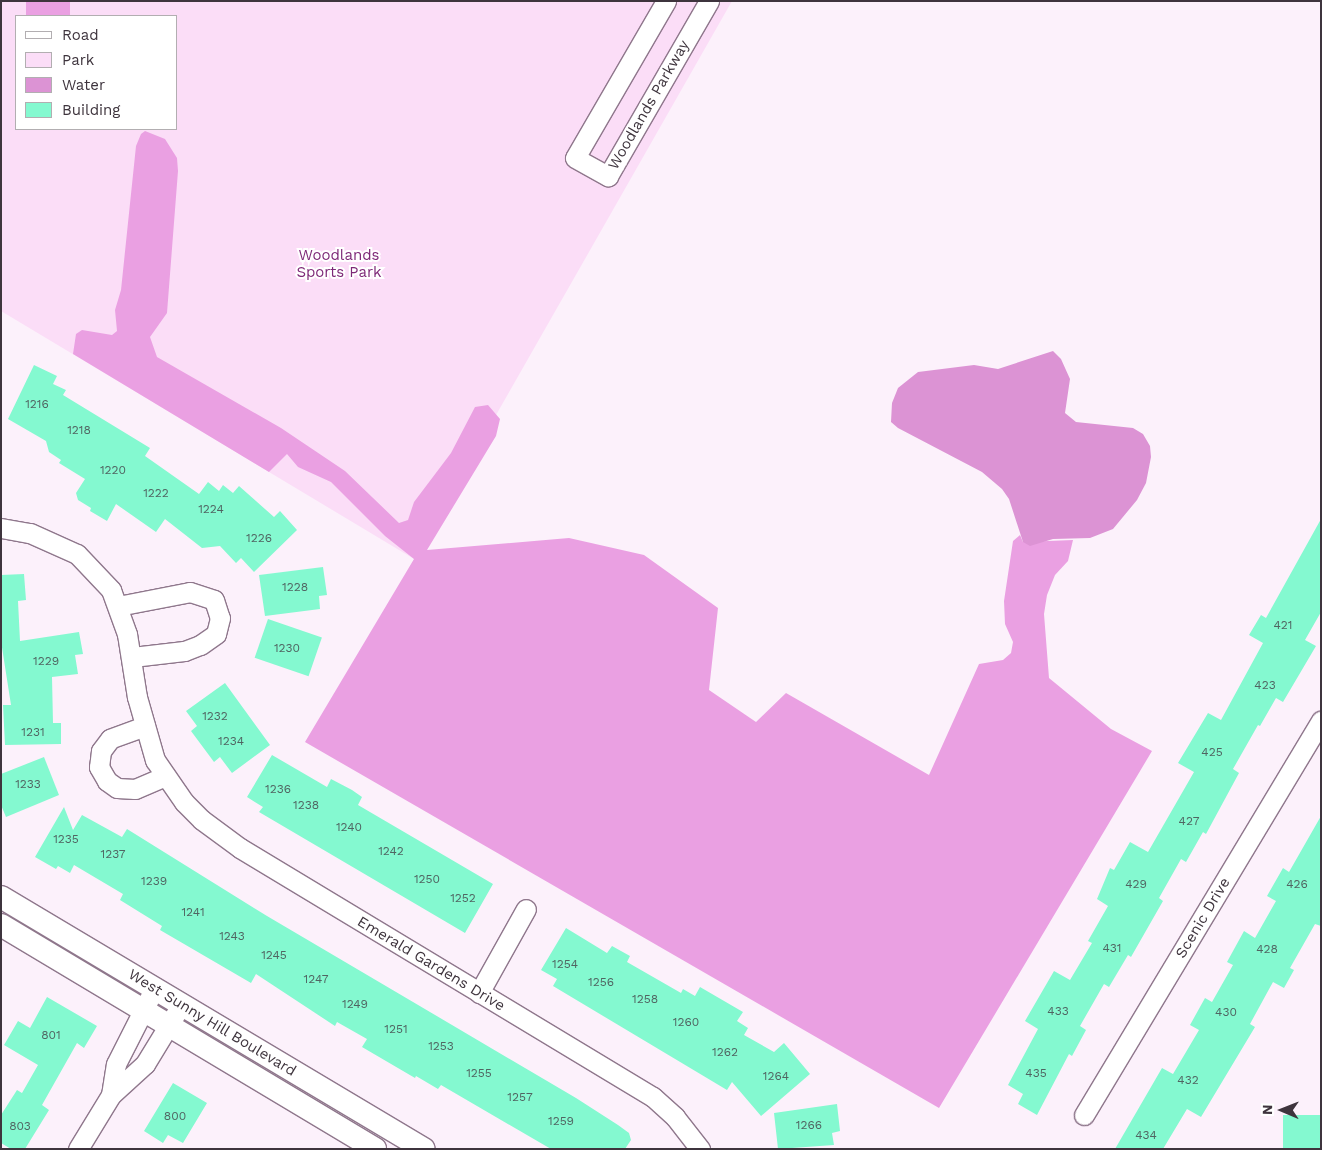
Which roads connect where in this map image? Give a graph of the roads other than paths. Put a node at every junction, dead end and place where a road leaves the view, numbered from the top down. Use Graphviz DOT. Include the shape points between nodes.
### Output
graph roads {
  1 [pos="666,1"];
  2 [pos="709,1"];
  3 [pos="1,528"];
  4 [pos="118,606"];
  5 [pos="132,657"];
  6 [pos="1321,720"];
  7 [pos="145,726"];
  8 [pos="165,776"];
  9 [pos="1,897"];
  10 [pos="526,909"];
  11 [pos="1,925"];
  12 [pos="154,989"];
  13 [pos="479,993"];
  14 [pos="181,1005"];
  15 [pos="144,1011"];
  16 [pos="168,1025"];
  17 [pos="111,1095"];
  18 [pos="1084,1115"];
  19 [pos="78,1149"];
  20 [pos="375,1149"];
  21 [pos="424,1149"];
  22 [pos="700,1149"];
  1 -- 2 [label="street, Woodlands Parkway" via="575,158 608,176"];
  3 -- 4 [label="street, Emerald Gardens Drive" via="30,533 77,554 111,590"];
  4 -- 5 [label="street, Emerald Gardens Drive"];
  4 -- 5 [label="street" via="190,592 214,600 220,618 216,634 200,645 184,651"];
  5 -- 7 [label="street, Emerald Gardens Drive"];
  6 -- 18 [label="street, Scenic Drive"];
  7 -- 8 [label="street, Emerald Gardens Drive" via="155,760"];
  7 -- 8 [label="street" via="110,739 101,751 99,768 107,781 117,788 135,789"];
  8 -- 13 [label="street, Emerald Gardens Drive" via="184,802 222,837"];
  9 -- 12 [label="street, West Sunny Hill Boulevard"];
  10 -- 13 [label="street"];
  11 -- 15 [label="street, West Sunny Hill Boulevard"];
  12 -- 14 [label="street, West Sunny Hill Boulevard"];
  12 -- 15 [label="street"];
  13 -- 22 [label="street, Emerald Gardens Drive" via="653,1097 675,1117"];
  14 -- 16 [label="street"];
  14 -- 21 [label="street, West Sunny Hill Boulevard"];
  15 -- 16 [label="street, West Sunny Hill Boulevard"];
  15 -- 17 [label="street" via="116,1064"];
  16 -- 17 [label="street" via="134,1076"];
  16 -- 20 [label="street, West Sunny Hill Boulevard"];
  17 -- 19 [label="street"];
}
